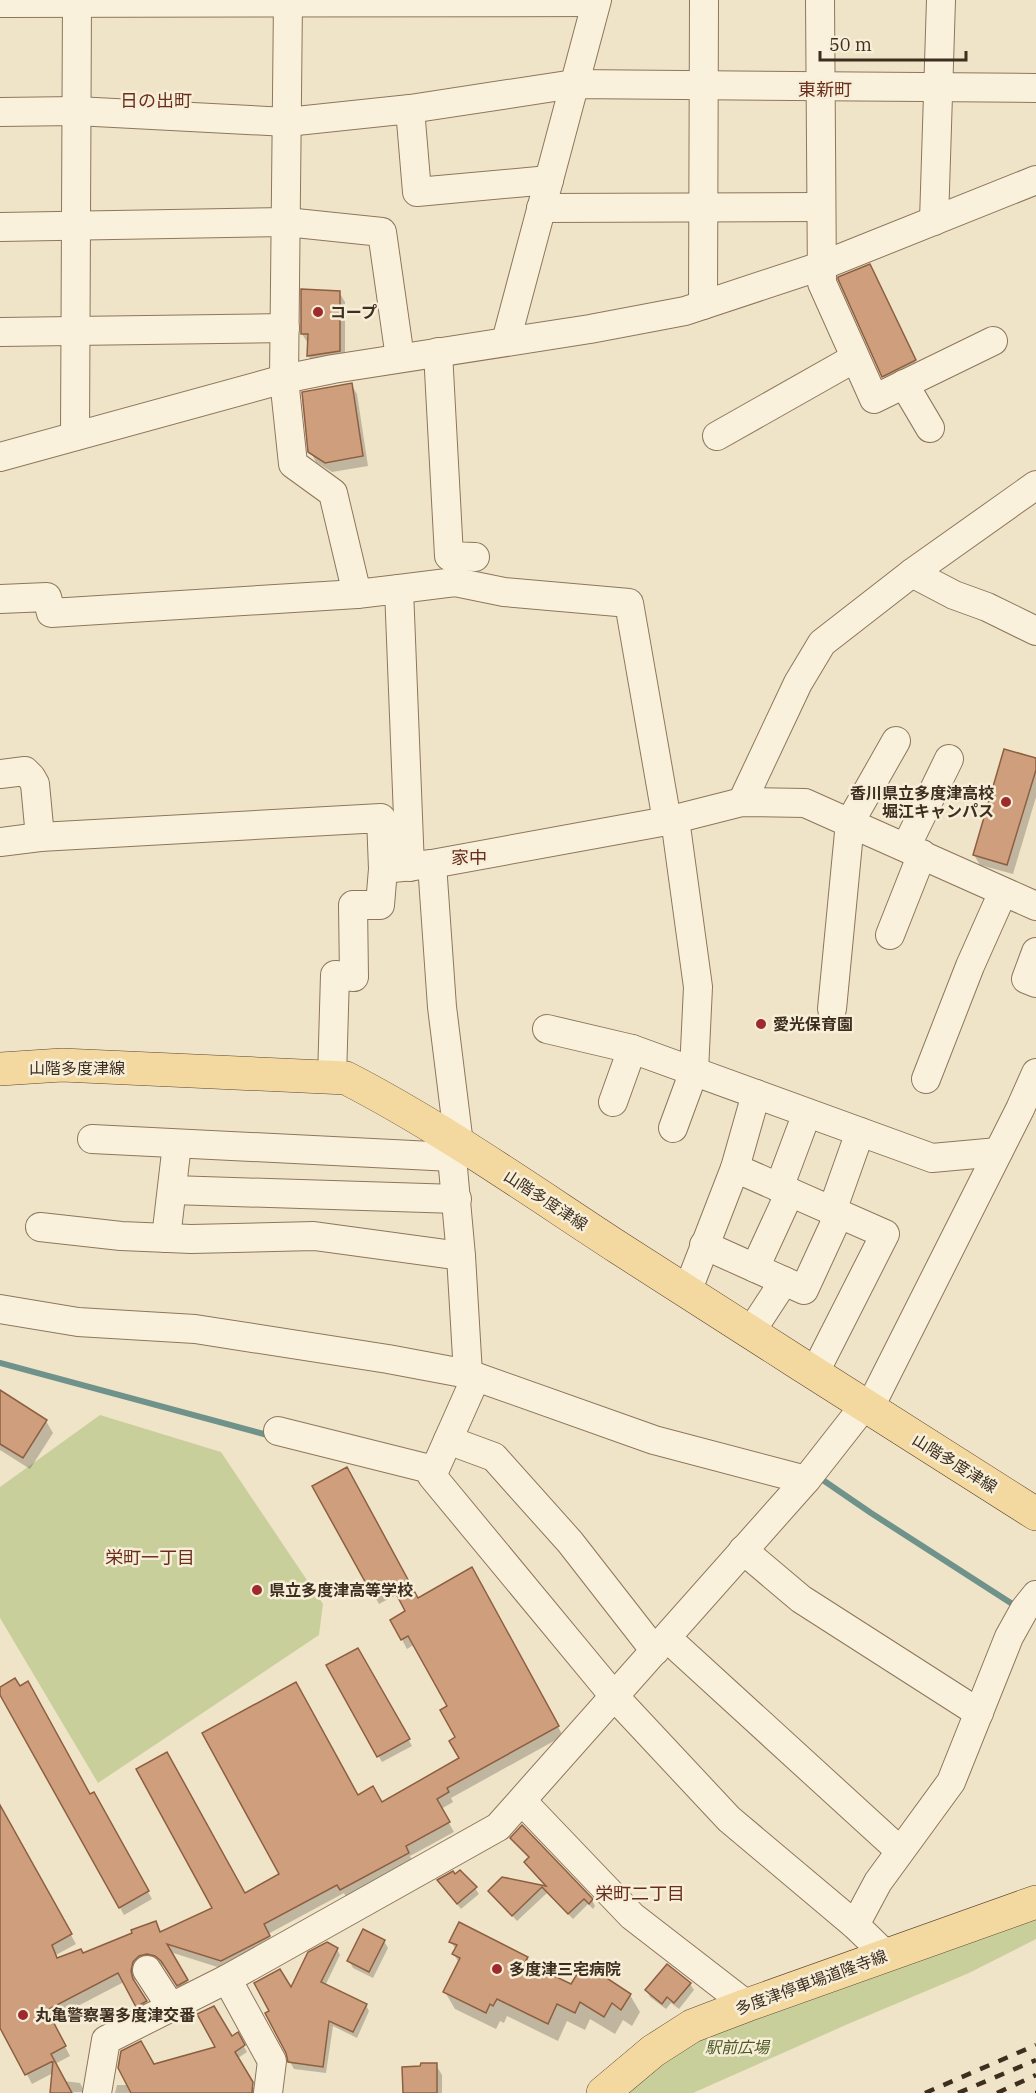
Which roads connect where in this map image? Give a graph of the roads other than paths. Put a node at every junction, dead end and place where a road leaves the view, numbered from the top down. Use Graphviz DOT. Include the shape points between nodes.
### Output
graph roads {
  1 [pos="704,0"];
  2 [pos="820,0"];
  3 [pos="941,0"];
  4 [pos="288,1"];
  5 [pos="596,1"];
  6 [pos="77,2"];
  7 [pos="0,3"];
  8 [pos="574,84"];
  9 [pos="704,85"];
  10 [pos="822,86"];
  11 [pos="938,87"];
  12 [pos="1036,88"];
  13 [pos="410,109"];
  14 [pos="76,111"];
  15 [pos="0,112"];
  16 [pos="287,122"];
  17 [pos="549,180"];
  18 [pos="1036,180"];
  19 [pos="703,207"];
  20 [pos="821,207"];
  21 [pos="541,208"];
  22 [pos="934,221"];
  23 [pos="286,222"];
  24 [pos="76,226"];
  25 [pos="0,227"];
  26 [pos="821,266"];
  27 [pos="703,305"];
  28 [pos="285,328"];
  29 [pos="76,331"];
  30 [pos="0,332"];
  31 [pos="506,341"];
  32 [pos="993,341"];
  33 [pos="438,352"];
  34 [pos="400,358"];
  35 [pos="855,358"];
  36 [pos="285,379"];
  37 [pos="904,384"];
  38 [pos="930,428"];
  39 [pos="75,436"];
  40 [pos="717,436"];
  41 [pos="0,457"];
  42 [pos="1036,485"];
  43 [pos="475,557"];
  44 [pos="912,573"];
  45 [pos="399,589"];
  46 [pos="357,594"];
  47 [pos="0,599"];
  48 [pos="1036,632"];
  49 [pos="896,741"];
  50 [pos="949,759"];
  51 [pos="0,774"];
  52 [pos="742,802"];
  53 [pos="671,820"];
  54 [pos="850,822"];
  55 [pos="40,837"];
  56 [pos="0,842"];
  57 [pos="914,850"];
  58 [pos="408,866"];
  59 [pos="1003,892"];
  60 [pos="1036,906"];
  61 [pos="890,935"];
  62 [pos="1036,952"];
  63 [pos="1036,983"];
  64 [pos="832,1009"];
  65 [pos="547,1029"];
  66 [pos="632,1049"];
  67 [pos="0,1069"];
  68 [pos="694,1071"];
  69 [pos="1036,1073"];
  70 [pos="332,1077"];
  71 [pos="926,1079"];
  72 [pos="756,1094"];
  73 [pos="613,1102"];
  74 [pos="1028,1112"];
  75 [pos="807,1113"];
  76 [pos="673,1128"];
  77 [pos="860,1132"];
  78 [pos="92,1139"];
  79 [pos="177,1144"];
  80 [pos="456,1151"];
  81 [pos="998,1152"];
  82 [pos="735,1168"];
  83 [pos="171,1190"];
  84 [pos="785,1190"];
  85 [pos="457,1199"];
  86 [pos="836,1212"];
  87 [pos="40,1227"];
  88 [pos="166,1238"];
  89 [pos="704,1245"];
  90 [pos="461,1256"];
  91 [pos="755,1268"];
  92 [pos="784,1281"];
  93 [pos="687,1292"];
  94 [pos="0,1309"];
  95 [pos="750,1333"];
  96 [pos="814,1374"];
  97 [pos="472,1375"];
  98 [pos="864,1406"];
  99 [pos="278,1431"];
  100 [pos="448,1440"];
  101 [pos="434,1470"];
  102 [pos="806,1480"];
  103 [pos="1036,1514"];
  104 [pos="743,1551"];
  105 [pos="1036,1595"];
  106 [pos="661,1645"];
  107 [pos="614,1696"];
  108 [pos="979,1713"];
  109 [pos="522,1801"];
  110 [pos="899,1850"];
  111 [pos="1033,1898"];
  112 [pos="855,1925"];
  113 [pos="886,1955"];
  114 [pos="147,1970"];
  115 [pos="227,1978"];
  116 [pos="747,2004"];
  117 [pos="171,2007"];
  118 [pos="97,2093"];
  119 [pos="268,2093"];
  120 [pos="603,2093"];
  1 -- 9 [label="street"];
  2 -- 10 [label="street"];
  3 -- 11 [label="street"];
  4 -- 5 [label="street"];
  4 -- 6 [label="street"];
  4 -- 16 [label="street"];
  5 -- 8 [label="street"];
  6 -- 7 [label="street"];
  6 -- 14 [label="street"];
  8 -- 9 [label="street"];
  8 -- 13 [label="street"];
  8 -- 17 [label="street"];
  9 -- 10 [label="street"];
  9 -- 19 [label="street"];
  10 -- 11 [label="street"];
  10 -- 20 [label="street"];
  11 -- 12 [label="street"];
  11 -- 22 [label="street"];
  13 -- 16 [label="street"];
  13 -- 17 [label="street" via="417,192"];
  14 -- 15 [label="street"];
  14 -- 16 [label="street"];
  14 -- 24 [label="street"];
  16 -- 23 [label="street"];
  17 -- 21 [label="street"];
  18 -- 22 [label="street"];
  19 -- 20 [label="street"];
  19 -- 21 [label="street"];
  19 -- 27 [label="street"];
  20 -- 26 [label="street"];
  21 -- 31 [label="street"];
  22 -- 26 [label="street"];
  23 -- 24 [label="street"];
  23 -- 28 [label="street"];
  23 -- 34 [label="street" via="382,232"];
  24 -- 25 [label="street"];
  24 -- 29 [label="street"];
  26 -- 27 [label="street"];
  26 -- 35 [label="street" via="822,283"];
  27 -- 31 [label="street" via="590,329"];
  28 -- 29 [label="street"];
  28 -- 36 [label="street"];
  29 -- 30 [label="street"];
  29 -- 39 [label="street"];
  31 -- 33 [label="street"];
  32 -- 37 [label="street"];
  33 -- 34 [label="street"];
  33 -- 43 [label="street" via="449,555"];
  34 -- 36 [label="street"];
  35 -- 37 [label="street" via="873,399"];
  35 -- 40 [label="street"];
  36 -- 39 [label="street"];
  36 -- 46 [label="street" via="293,464 333,493"];
  37 -- 38 [label="street"];
  39 -- 41 [label="street"];
  42 -- 44 [label="street"];
  44 -- 48 [label="street"];
  44 -- 52 [label="street" via="822,644 798,683"];
  45 -- 46 [label="street"];
  45 -- 53 [label="street" via="455,582 504,592 629,603"];
  45 -- 58 [label="street"];
  46 -- 47 [label="street" via="51,613 47,597"];
  49 -- 54 [label="street"];
  50 -- 57 [label="street"];
  51 -- 55 [label="street" via="25,771 32,777"];
  52 -- 53 [label="street"];
  52 -- 54 [label="street" via="805,803"];
  53 -- 58 [label="street"];
  53 -- 68 [label="street" via="698,987"];
  54 -- 57 [label="street"];
  54 -- 64 [label="street"];
  55 -- 56 [label="street"];
  55 -- 58 [label="street" via="381,818"];
  57 -- 59 [label="street"];
  57 -- 61 [label="street"];
  58 -- 70 [label="street" via="380,905 353,904 354,977 335,975"];
  58 -- 80 [label="street" via="442,1007"];
  59 -- 60 [label="street"];
  59 -- 71 [label="street"];
  62 -- 63 [label="street" via="1026,979"];
  65 -- 66 [label="street"];
  66 -- 68 [label="street"];
  66 -- 73 [label="street"];
  67 -- 70 [label="main road, 山階多度津線" via="62,1065"];
  68 -- 72 [label="street"];
  68 -- 76 [label="street"];
  69 -- 74 [label="street"];
  70 -- 80 [label="main road, 山階多度津線" via="346,1078 381,1096"];
  72 -- 75 [label="street"];
  72 -- 82 [label="street"];
  74 -- 81 [label="street"];
  75 -- 77 [label="street"];
  75 -- 84 [label="street"];
  77 -- 81 [label="street" via="932,1158"];
  77 -- 86 [label="street"];
  78 -- 79 [label="street"];
  79 -- 80 [label="street"];
  79 -- 83 [label="street"];
  80 -- 85 [label="street"];
  80 -- 93 [label="main road, 山階多度津線"];
  81 -- 98 [label="street" via="874,1397"];
  82 -- 84 [label="street"];
  82 -- 89 [label="street"];
  83 -- 85 [label="street"];
  83 -- 88 [label="street"];
  84 -- 86 [label="street"];
  84 -- 91 [label="street"];
  85 -- 90 [label="street"];
  86 -- 92 [label="street" via="804,1290"];
  86 -- 96 [label="street" via="885,1234"];
  87 -- 88 [label="street"];
  88 -- 90 [label="street" via="314,1236"];
  89 -- 91 [label="street"];
  89 -- 93 [label="street"];
  90 -- 97 [label="street"];
  91 -- 92 [label="street"];
  92 -- 95 [label="street"];
  93 -- 95 [label="main road, 山階多度津線"];
  94 -- 97 [label="street" via="78,1322 195,1329"];
  95 -- 96 [label="main road, 山階多度津線"];
  96 -- 98 [label="main road, 山階多度津線"];
  97 -- 100 [label="street"];
  97 -- 102 [label="street" via="654,1440"];
  98 -- 102 [label="street"];
  98 -- 103 [label="main road, 山階多度津線"];
  99 -- 101 [label="street"];
  100 -- 101 [label="street"];
  100 -- 106 [label="street" via="494,1457"];
  101 -- 107 [label="street" via="432,1476"];
  102 -- 104 [label="street"];
  104 -- 106 [label="street"];
  104 -- 108 [label="street" via="801,1599"];
  105 -- 108 [label="street" via="1009,1636"];
  106 -- 107 [label="street"];
  106 -- 110 [label="street"];
  107 -- 109 [label="street"];
  107 -- 112 [label="street" via="729,1819"];
  108 -- 110 [label="street" via="951,1782"];
  109 -- 115 [label="street" via="498,1827"];
  109 -- 116 [label="street" via="632,1916"];
  110 -- 112 [label="street"];
  111 -- 113 [label="main road, 多度津停車場道隆寺線"];
  112 -- 113 [label="street"];
  113 -- 116 [label="main road, 多度津停車場道隆寺線"];
  114 -- 117 [label="street"];
  115 -- 117 [label="street"];
  115 -- 119 [label="street" via="272,2061"];
  116 -- 120 [label="main road, 多度津停車場道隆寺線" via="692,2026 653,2051"];
  117 -- 118 [label="street" via="106,2040"];
}
